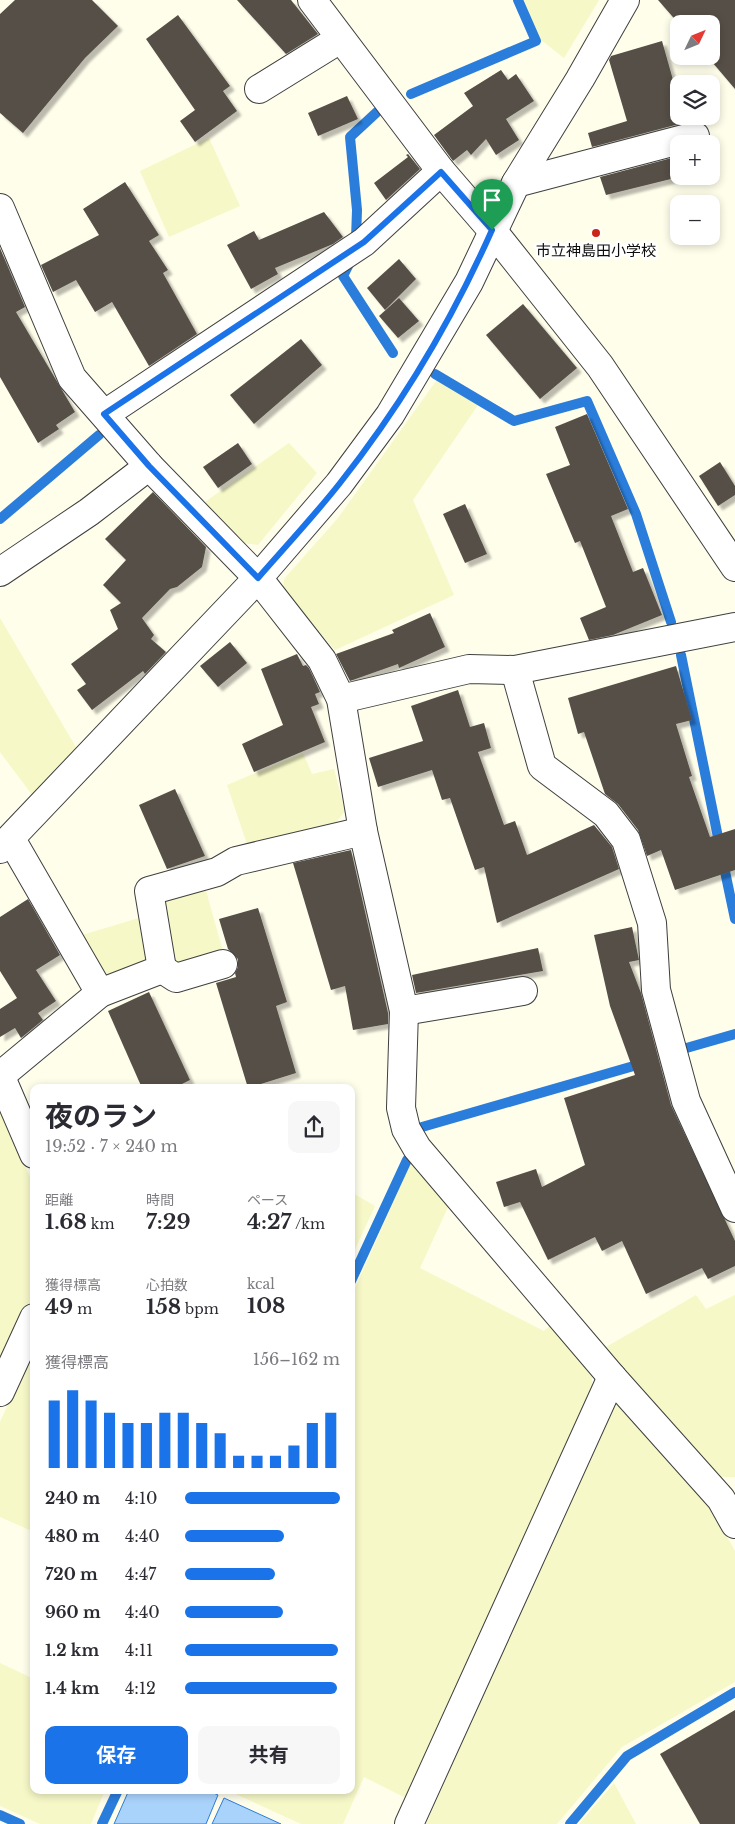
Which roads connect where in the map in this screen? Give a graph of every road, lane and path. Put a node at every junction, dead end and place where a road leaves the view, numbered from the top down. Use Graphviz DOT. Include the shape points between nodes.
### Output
graph roads {
  1 [pos="312,0"];
  2 [pos="625,0"];
  3 [pos="340,39"];
  4 [pos="259,89"];
  5 [pos="670,143"];
  6 [pos="441,172"];
  7 [pos="516,183"];
  8 [pos="0,208"];
  9 [pos="492,230"];
  10 [pos="104,414"];
  11 [pos="149,466"];
  12 [pos="735,567"];
  13 [pos="0,572"];
  14 [pos="258,578"];
  15 [pos="735,627"];
  16 [pos="515,670"];
  17 [pos="341,699"];
  18 [pos="363,831"];
  19 [pos="5,844"];
  20 [pos="223,964"];
  21 [pos="162,969"];
  22 [pos="524,992"];
  23 [pos="100,993"];
  24 [pos="404,1011"];
  25 [pos="0,1076"];
  26 [pos="30,1145"];
  27 [pos="735,1208"];
  28 [pos="30,1327"];
  29 [pos="612,1377"];
  30 [pos="0,1392"];
  31 [pos="728,1495"];
  32 [pos="735,1524"];
  33 [pos="409,1824"];
  1 -- 3 [label="street"];
  2 -- 7 [label="street"];
  3 -- 4 [label="street"];
  3 -- 6 [label="street"];
  5 -- 7 [label="street"];
  6 -- 9 [label="street"];
  6 -- 10 [label="street" via="364,242"];
  7 -- 9 [label="street"];
  8 -- 10 [label="street" via="72,378"];
  9 -- 12 [label="street" via="600,366"];
  9 -- 14 [label="street" via="469,282 390,416 339,484"];
  10 -- 11 [label="street"];
  11 -- 13 [label="street" via="90,512"];
  11 -- 14 [label="street"];
  14 -- 17 [label="street" via="322,660"];
  14 -- 19 [label="street"];
  15 -- 16 [label="street"];
  16 -- 17 [label="street" via="469,669"];
  16 -- 27 [label="street" via="542,766 606,814 626,840 652,922 656,990 686,1101"];
  17 -- 18 [label="street"];
  18 -- 21 [label="street" via="236,861 217,872 149,891"];
  18 -- 24 [label="street"];
  19 -- 23 [label="street"];
  20 -- 21 [label="street" via="176,978"];
  21 -- 23 [label="street"];
  22 -- 24 [label="street"];
  23 -- 25 [label="street"];
  24 -- 29 [label="street" via="401,1108 406,1129 416,1148"];
  25 -- 26 [label="street"];
  28 -- 30 [label="street"];
  29 -- 31 [label="street"];
  29 -- 33 [label="street"];
  31 -- 32 [label="street"];
}
